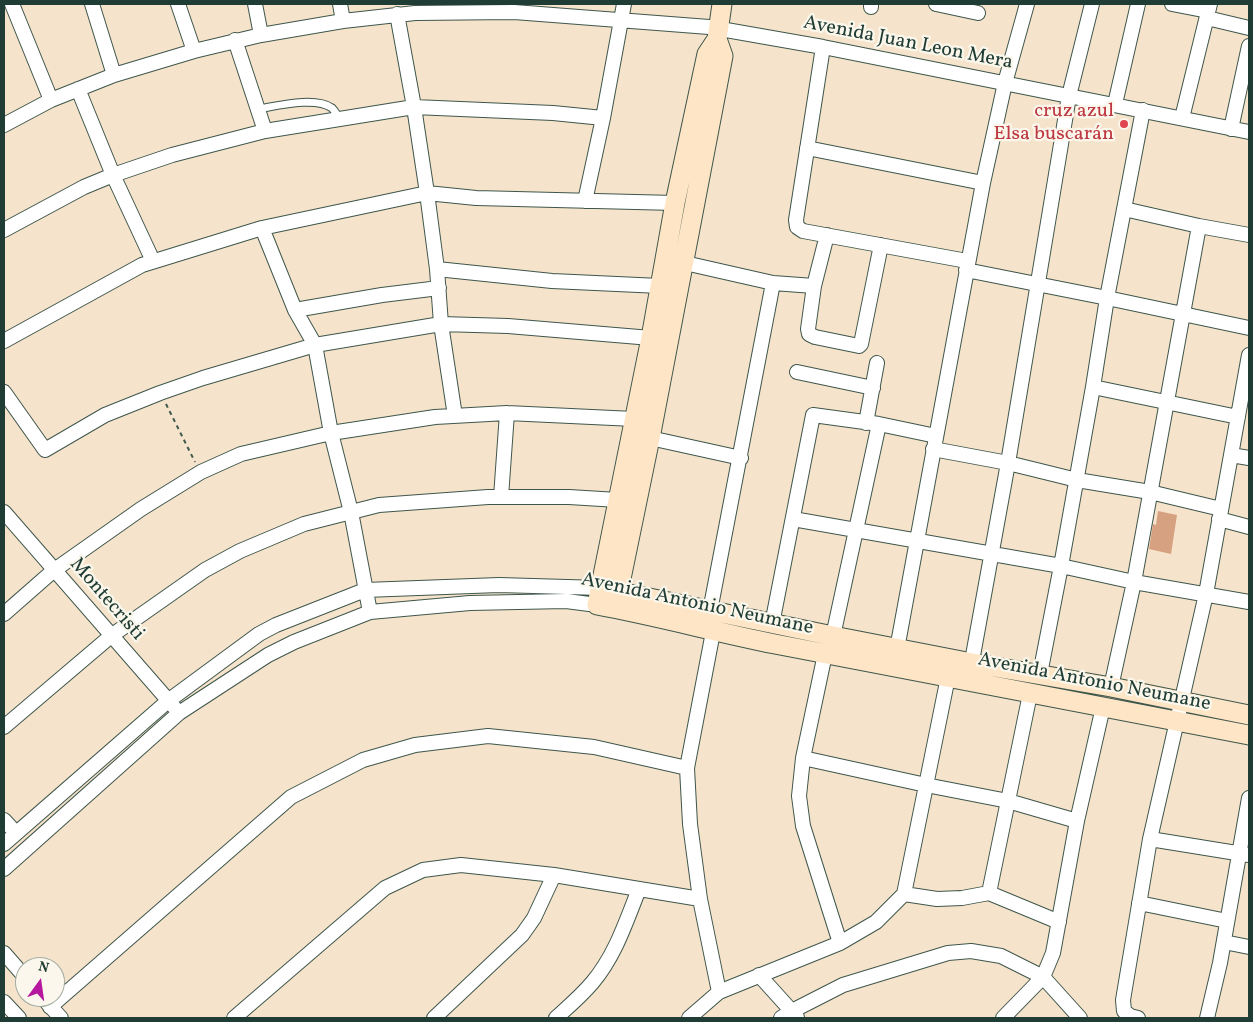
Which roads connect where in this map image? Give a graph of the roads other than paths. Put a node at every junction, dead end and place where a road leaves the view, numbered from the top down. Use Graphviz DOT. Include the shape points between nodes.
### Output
graph roads {
  1 [pos="12,4"];
  2 [pos="92,4"];
  3 [pos="178,4"];
  4 [pos="255,4"];
  5 [pos="340,4"];
  6 [pos="624,4"];
  7 [pos="722,4"];
  8 [pos="936,4"];
  9 [pos="1027,4"];
  10 [pos="1092,4"];
  11 [pos="1138,4"];
  12 [pos="1172,4"];
  13 [pos="415,8"];
  14 [pos="514,8"];
  15 [pos="1208,11"];
  16 [pos="978,12"];
  17 [pos="398,14"];
  18 [pos="621,20"];
  19 [pos="343,21"];
  20 [pos="1249,28"];
  21 [pos="717,34"];
  22 [pos="261,35"];
  23 [pos="235,40"];
  24 [pos="1249,46"];
  25 [pos="823,47"];
  26 [pos="194,51"];
  27 [pos="114,75"];
  28 [pos="1005,83"];
  29 [pos="78,89"];
  30 [pos="1069,96"];
  31 [pos="52,100"];
  32 [pos="1115,104"];
  33 [pos="414,107"];
  34 [pos="258,109"];
  35 [pos="1143,110"];
  36 [pos="340,118"];
  37 [pos="603,118"];
  38 [pos="1182,118"];
  39 [pos="4,125"];
  40 [pos="1231,129"];
  41 [pos="265,131"];
  42 [pos="1249,132"];
  43 [pos="807,148"];
  44 [pos="113,175"];
  45 [pos="983,183"];
  46 [pos="427,193"];
  47 [pos="585,202"];
  48 [pos="675,203"];
  49 [pos="1124,209"];
  50 [pos="1199,226"];
  51 [pos="262,228"];
  52 [pos="4,230"];
  53 [pos="828,235"];
  54 [pos="1249,235"];
  55 [pos="881,245"];
  56 [pos="666,258"];
  57 [pos="153,261"];
  58 [pos="684,263"];
  59 [pos="967,266"];
  60 [pos="437,269"];
  61 [pos="774,283"];
  62 [pos="1037,284"];
  63 [pos="660,286"];
  64 [pos="814,286"];
  65 [pos="439,288"];
  66 [pos="1107,298"];
  67 [pos="295,310"];
  68 [pos="1183,314"];
  69 [pos="442,324"];
  70 [pos="1249,328"];
  71 [pos="651,338"];
  72 [pos="4,341"];
  73 [pos="315,345"];
  74 [pos="1249,355"];
  75 [pos="877,363"];
  76 [pos="798,372"];
  77 [pos="1247,383"];
  78 [pos="1094,387"];
  79 [pos="873,388"];
  80 [pos="4,392"];
  81 [pos="1167,401"];
  82 [pos="507,413"];
  83 [pos="454,416"];
  84 [pos="1238,417"];
  85 [pos="634,419"];
  86 [pos="872,423"];
  87 [pos="331,433"];
  88 [pos="650,438"];
  89 [pos="935,442"];
  90 [pos="1231,455"];
  91 [pos="741,458"];
  92 [pos="1249,458"];
  93 [pos="1008,463"];
  94 [pos="1077,480"];
  95 [pos="1150,492"];
  96 [pos="501,498"];
  97 [pos="618,500"];
  98 [pos="4,512"];
  99 [pos="351,512"];
  100 [pos="1220,514"];
  101 [pos="793,519"];
  102 [pos="1249,527"];
  103 [pos="857,530"];
  104 [pos="916,541"];
  105 [pos="992,554"];
  106 [pos="1061,566"];
  107 [pos="53,571"];
  108 [pos="1134,582"];
  109 [pos="366,590"];
  110 [pos="1206,594"];
  111 [pos="608,598"];
  112 [pos="1249,602"];
  113 [pos="710,611"];
  114 [pos="370,612"];
  115 [pos="4,614"];
  116 [pos="772,624"];
  117 [pos="713,632"];
  118 [pos="111,636"];
  119 [pos="833,636"];
  120 [pos="897,649"];
  121 [pos="826,654"];
  122 [pos="972,663"];
  123 [pos="1040,674"];
  124 [pos="948,677"];
  125 [pos="968,682"];
  126 [pos="1111,687"];
  127 [pos="1030,694"];
  128 [pos="168,701"];
  129 [pos="1181,701"];
  130 [pos="1103,707"];
  131 [pos="180,713"];
  132 [pos="1249,715"];
  133 [pos="1177,721"];
  134 [pos="4,727"];
  135 [pos="1249,735"];
  136 [pos="803,758"];
  137 [pos="687,768"];
  138 [pos="926,785"];
  139 [pos="1249,798"];
  140 [pos="1008,801"];
  141 [pos="4,820"];
  142 [pos="1078,821"];
  143 [pos="16,833"];
  144 [pos="1150,839"];
  145 [pos="4,844"];
  146 [pos="1244,854"];
  147 [pos="4,870"];
  148 [pos="554,874"];
  149 [pos="639,889"];
  150 [pos="989,893"];
  151 [pos="904,894"];
  152 [pos="700,899"];
  153 [pos="1139,903"];
  154 [pos="1227,921"];
  155 [pos="1058,922"];
  156 [pos="1224,942"];
  157 [pos="840,943"];
  158 [pos="1249,947"];
  159 [pos="4,953"];
  160 [pos="15,966"];
  161 [pos="759,975"];
  162 [pos="1043,977"];
  163 [pos="65,986"];
  164 [pos="719,992"];
  165 [pos="4,1002"];
  166 [pos="51,1007"];
  167 [pos="790,1016"];
  168 [pos="18,1018"];
  169 [pos="61,1018"];
  170 [pos="234,1018"];
  171 [pos="434,1018"];
  172 [pos="556,1018"];
  173 [pos="688,1018"];
  174 [pos="1003,1018"];
  175 [pos="1080,1018"];
  176 [pos="1138,1018"];
  177 [pos="1207,1018"];
  1 -- 31 [label="street"];
  2 -- 27 [label="street"];
  3 -- 26 [label="street"];
  4 -- 22 [label="street"];
  5 -- 19 [label="street"];
  6 -- 18 [label="street"];
  7 -- 21 [label="street"];
  8 -- 16 [label="street"];
  9 -- 28 [label="street"];
  10 -- 30 [label="street"];
  11 -- 32 [label="street"];
  12 -- 15 [label="street"];
  13 -- 14 [label="street, Avenida Juan Leon Mera"];
  13 -- 17 [label="street, Avenida Juan Leon Mera"];
  14 -- 18 [label="street, Avenida Juan Leon Mera"];
  15 -- 20 [label="street"];
  15 -- 38 [label="street"];
  17 -- 19 [label="street, Avenida Juan Leon Mera"];
  17 -- 33 [label="street"];
  18 -- 21 [label="street, Avenida Juan Leon Mera"];
  18 -- 37 [label="street"];
  19 -- 22 [label="street, Avenida Juan Leon Mera"];
  21 -- 25 [label="street, Avenida Juan Leon Mera"];
  21 -- 48 [label="street" via="707,54"];
  21 -- 58 [label="street" via="723,56"];
  22 -- 23 [label="street, Avenida Juan Leon Mera"];
  23 -- 26 [label="street, Avenida Juan Leon Mera"];
  23 -- 34 [label="street"];
  24 -- 40 [label="street"];
  25 -- 28 [label="street, Avenida Juan Leon Mera"];
  25 -- 43 [label="street"];
  26 -- 27 [label="street, Avenida Juan Leon Mera"];
  27 -- 29 [label="street, Avenida Juan Leon Mera"];
  28 -- 30 [label="street, Avenida Juan Leon Mera"];
  28 -- 45 [label="street"];
  29 -- 31 [label="street, Avenida Juan Leon Mera"];
  29 -- 44 [label="street"];
  30 -- 32 [label="street, Avenida Juan Leon Mera"];
  30 -- 62 [label="street"];
  31 -- 39 [label="street, Avenida Juan Leon Mera"];
  32 -- 35 [label="street, Avenida Juan Leon Mera"];
  33 -- 36 [label="street"];
  33 -- 37 [label="street"];
  33 -- 46 [label="street"];
  34 -- 36 [label="lane" via="315,103 333,109"];
  34 -- 41 [label="street"];
  35 -- 38 [label="street, Avenida Juan Leon Mera"];
  35 -- 49 [label="street"];
  36 -- 41 [label="street"];
  37 -- 47 [label="street"];
  38 -- 40 [label="street, Avenida Juan Leon Mera"];
  40 -- 42 [label="street, Avenida Juan Leon Mera"];
  41 -- 44 [label="street" via="172,155"];
  43 -- 45 [label="street"];
  43 -- 53 [label="street" via="797,227"];
  44 -- 52 [label="street"];
  44 -- 57 [label="street"];
  45 -- 59 [label="street"];
  46 -- 47 [label="street"];
  46 -- 51 [label="street"];
  46 -- 60 [label="street"];
  47 -- 48 [label="street"];
  48 -- 56 [label="street"];
  49 -- 50 [label="street"];
  49 -- 66 [label="street"];
  50 -- 54 [label="street"];
  50 -- 68 [label="street"];
  51 -- 57 [label="street"];
  51 -- 67 [label="street"];
  53 -- 55 [label="street"];
  53 -- 64 [label="street"];
  55 -- 59 [label="street"];
  55 -- 64 [label="street" via="859,346 809,334"];
  56 -- 58 [label="street"];
  56 -- 63 [label="street"];
  57 -- 72 [label="street" via="142,264"];
  58 -- 61 [label="street"];
  58 -- 88 [label="street"];
  59 -- 62 [label="street"];
  59 -- 89 [label="street"];
  60 -- 63 [label="street" via="552,282"];
  60 -- 65 [label="street"];
  61 -- 64 [label="street"];
  61 -- 91 [label="street"];
  62 -- 66 [label="street"];
  62 -- 93 [label="street"];
  63 -- 71 [label="street"];
  65 -- 67 [label="street"];
  65 -- 69 [label="street"];
  66 -- 68 [label="street"];
  66 -- 78 [label="street"];
  67 -- 73 [label="street"];
  68 -- 70 [label="street"];
  68 -- 81 [label="street"];
  69 -- 71 [label="street"];
  69 -- 73 [label="street"];
  69 -- 83 [label="street"];
  71 -- 85 [label="street"];
  73 -- 80 [label="street" via="160,393 105,415 45,450"];
  73 -- 87 [label="street"];
  74 -- 77 [label="street"];
  75 -- 79 [label="street"];
  76 -- 79 [label="street"];
  77 -- 84 [label="street"];
  78 -- 81 [label="street"];
  78 -- 94 [label="street"];
  79 -- 86 [label="street"];
  81 -- 84 [label="street"];
  81 -- 95 [label="street"];
  82 -- 83 [label="street"];
  82 -- 85 [label="street"];
  82 -- 96 [label="street"];
  83 -- 87 [label="street"];
  84 -- 90 [label="street"];
  85 -- 97 [label="street"];
  86 -- 89 [label="street"];
  86 -- 101 [label="street" via="813,415"];
  86 -- 103 [label="street"];
  87 -- 99 [label="street"];
  87 -- 107 [label="street" via="242,454 201,472 141,509"];
  88 -- 91 [label="street"];
  88 -- 111 [label="street"];
  89 -- 93 [label="street"];
  89 -- 104 [label="street"];
  90 -- 92 [label="street"];
  90 -- 100 [label="street"];
  91 -- 113 [label="street"];
  93 -- 94 [label="street"];
  93 -- 105 [label="street"];
  94 -- 95 [label="street"];
  94 -- 106 [label="street"];
  95 -- 100 [label="street"];
  95 -- 108 [label="street"];
  96 -- 97 [label="street"];
  96 -- 99 [label="street" via="379,505"];
  97 -- 111 [label="street"];
  98 -- 107 [label="street, Montecristi"];
  99 -- 109 [label="street"];
  99 -- 118 [label="street" via="304,524 240,551 205,570"];
  100 -- 102 [label="street"];
  100 -- 110 [label="street"];
  101 -- 103 [label="street"];
  101 -- 116 [label="street"];
  103 -- 104 [label="street"];
  103 -- 119 [label="street"];
  104 -- 105 [label="street"];
  104 -- 120 [label="street"];
  105 -- 106 [label="street"];
  105 -- 122 [label="street"];
  106 -- 108 [label="street"];
  106 -- 123 [label="street"];
  107 -- 115 [label="street"];
  107 -- 118 [label="street, Montecristi"];
  108 -- 110 [label="street"];
  108 -- 126 [label="street"];
  109 -- 111 [label="street, Avenida Antonio Neumane" via="498,585"];
  109 -- 114 [label="street"];
  109 -- 128 [label="street, Avenida Antonio Neumane" via="276,625"];
  110 -- 112 [label="street"];
  110 -- 129 [label="street"];
  111 -- 113 [label="street, Avenida Antonio Neumane"];
  111 -- 114 [label="street, Avenida Antonio Neumane" via="470,603"];
  111 -- 117 [label="street, Avenida Antonio Neumane"];
  113 -- 116 [label="street, Avenida Antonio Neumane"];
  114 -- 131 [label="street, Avenida Antonio Neumane" via="268,655"];
  116 -- 119 [label="street, Avenida Antonio Neumane"];
  117 -- 121 [label="street, Avenida Antonio Neumane"];
  117 -- 137 [label="street"];
  118 -- 128 [label="street, Montecristi"];
  118 -- 134 [label="street"];
  119 -- 120 [label="street, Avenida Antonio Neumane"];
  120 -- 122 [label="street, Avenida Antonio Neumane"];
  121 -- 124 [label="street, Avenida Antonio Neumane"];
  121 -- 136 [label="street"];
  122 -- 123 [label="street, Avenida Antonio Neumane"];
  122 -- 125 [label="street"];
  123 -- 126 [label="street, Avenida Antonio Neumane"];
  124 -- 125 [label="street, Avenida Antonio Neumane"];
  124 -- 138 [label="street"];
  125 -- 127 [label="street, Avenida Antonio Neumane"];
  126 -- 129 [label="street, Avenida Antonio Neumane"];
  127 -- 130 [label="street, Avenida Antonio Neumane"];
  127 -- 140 [label="street"];
  128 -- 131 [label="street, Montecristi"];
  128 -- 143 [label="street, Avenida Antonio Neumane"];
  129 -- 132 [label="street, Avenida Antonio Neumane"];
  129 -- 133 [label="street"];
  130 -- 133 [label="street, Avenida Antonio Neumane"];
  130 -- 142 [label="street"];
  131 -- 147 [label="street, Avenida Antonio Neumane"];
  133 -- 135 [label="street, Avenida Antonio Neumane"];
  133 -- 144 [label="street"];
  136 -- 138 [label="street"];
  136 -- 157 [label="street" via="799,796 803,826"];
  137 -- 152 [label="street" via="690,824"];
  137 -- 163 [label="street" via="594,747 488,736 415,744 363,760 291,797"];
  138 -- 140 [label="street"];
  138 -- 151 [label="street"];
  139 -- 146 [label="street"];
  140 -- 142 [label="street"];
  140 -- 150 [label="street"];
  141 -- 143 [label="street"];
  142 -- 155 [label="street"];
  143 -- 145 [label="street, Avenida Antonio Neumane"];
  144 -- 146 [label="street"];
  144 -- 153 [label="street"];
  146 -- 154 [label="street"];
  148 -- 149 [label="street"];
  148 -- 170 [label="street" via="460,865 423,870 385,888"];
  148 -- 171 [label="street" via="534,918 522,935"];
  149 -- 152 [label="street"];
  149 -- 172 [label="street" via="609,960 592,984"];
  150 -- 151 [label="street" via="937,899"];
  150 -- 155 [label="street"];
  151 -- 157 [label="street" via="876,922"];
  152 -- 164 [label="street"];
  153 -- 154 [label="street"];
  153 -- 176 [label="street" via="1123,1000 1124,1011"];
  154 -- 156 [label="street"];
  155 -- 162 [label="street" via="1053,953"];
  156 -- 158 [label="street"];
  156 -- 177 [label="street"];
  157 -- 161 [label="street"];
  159 -- 160 [label="street"];
  161 -- 164 [label="street"];
  161 -- 167 [label="street"];
  162 -- 167 [label="street" via="1001,956 972,951 948,953 843,985"];
  162 -- 174 [label="street"];
  162 -- 175 [label="street"];
  164 -- 173 [label="street"];
  165 -- 168 [label="street"];
  166 -- 169 [label="street"];
}
